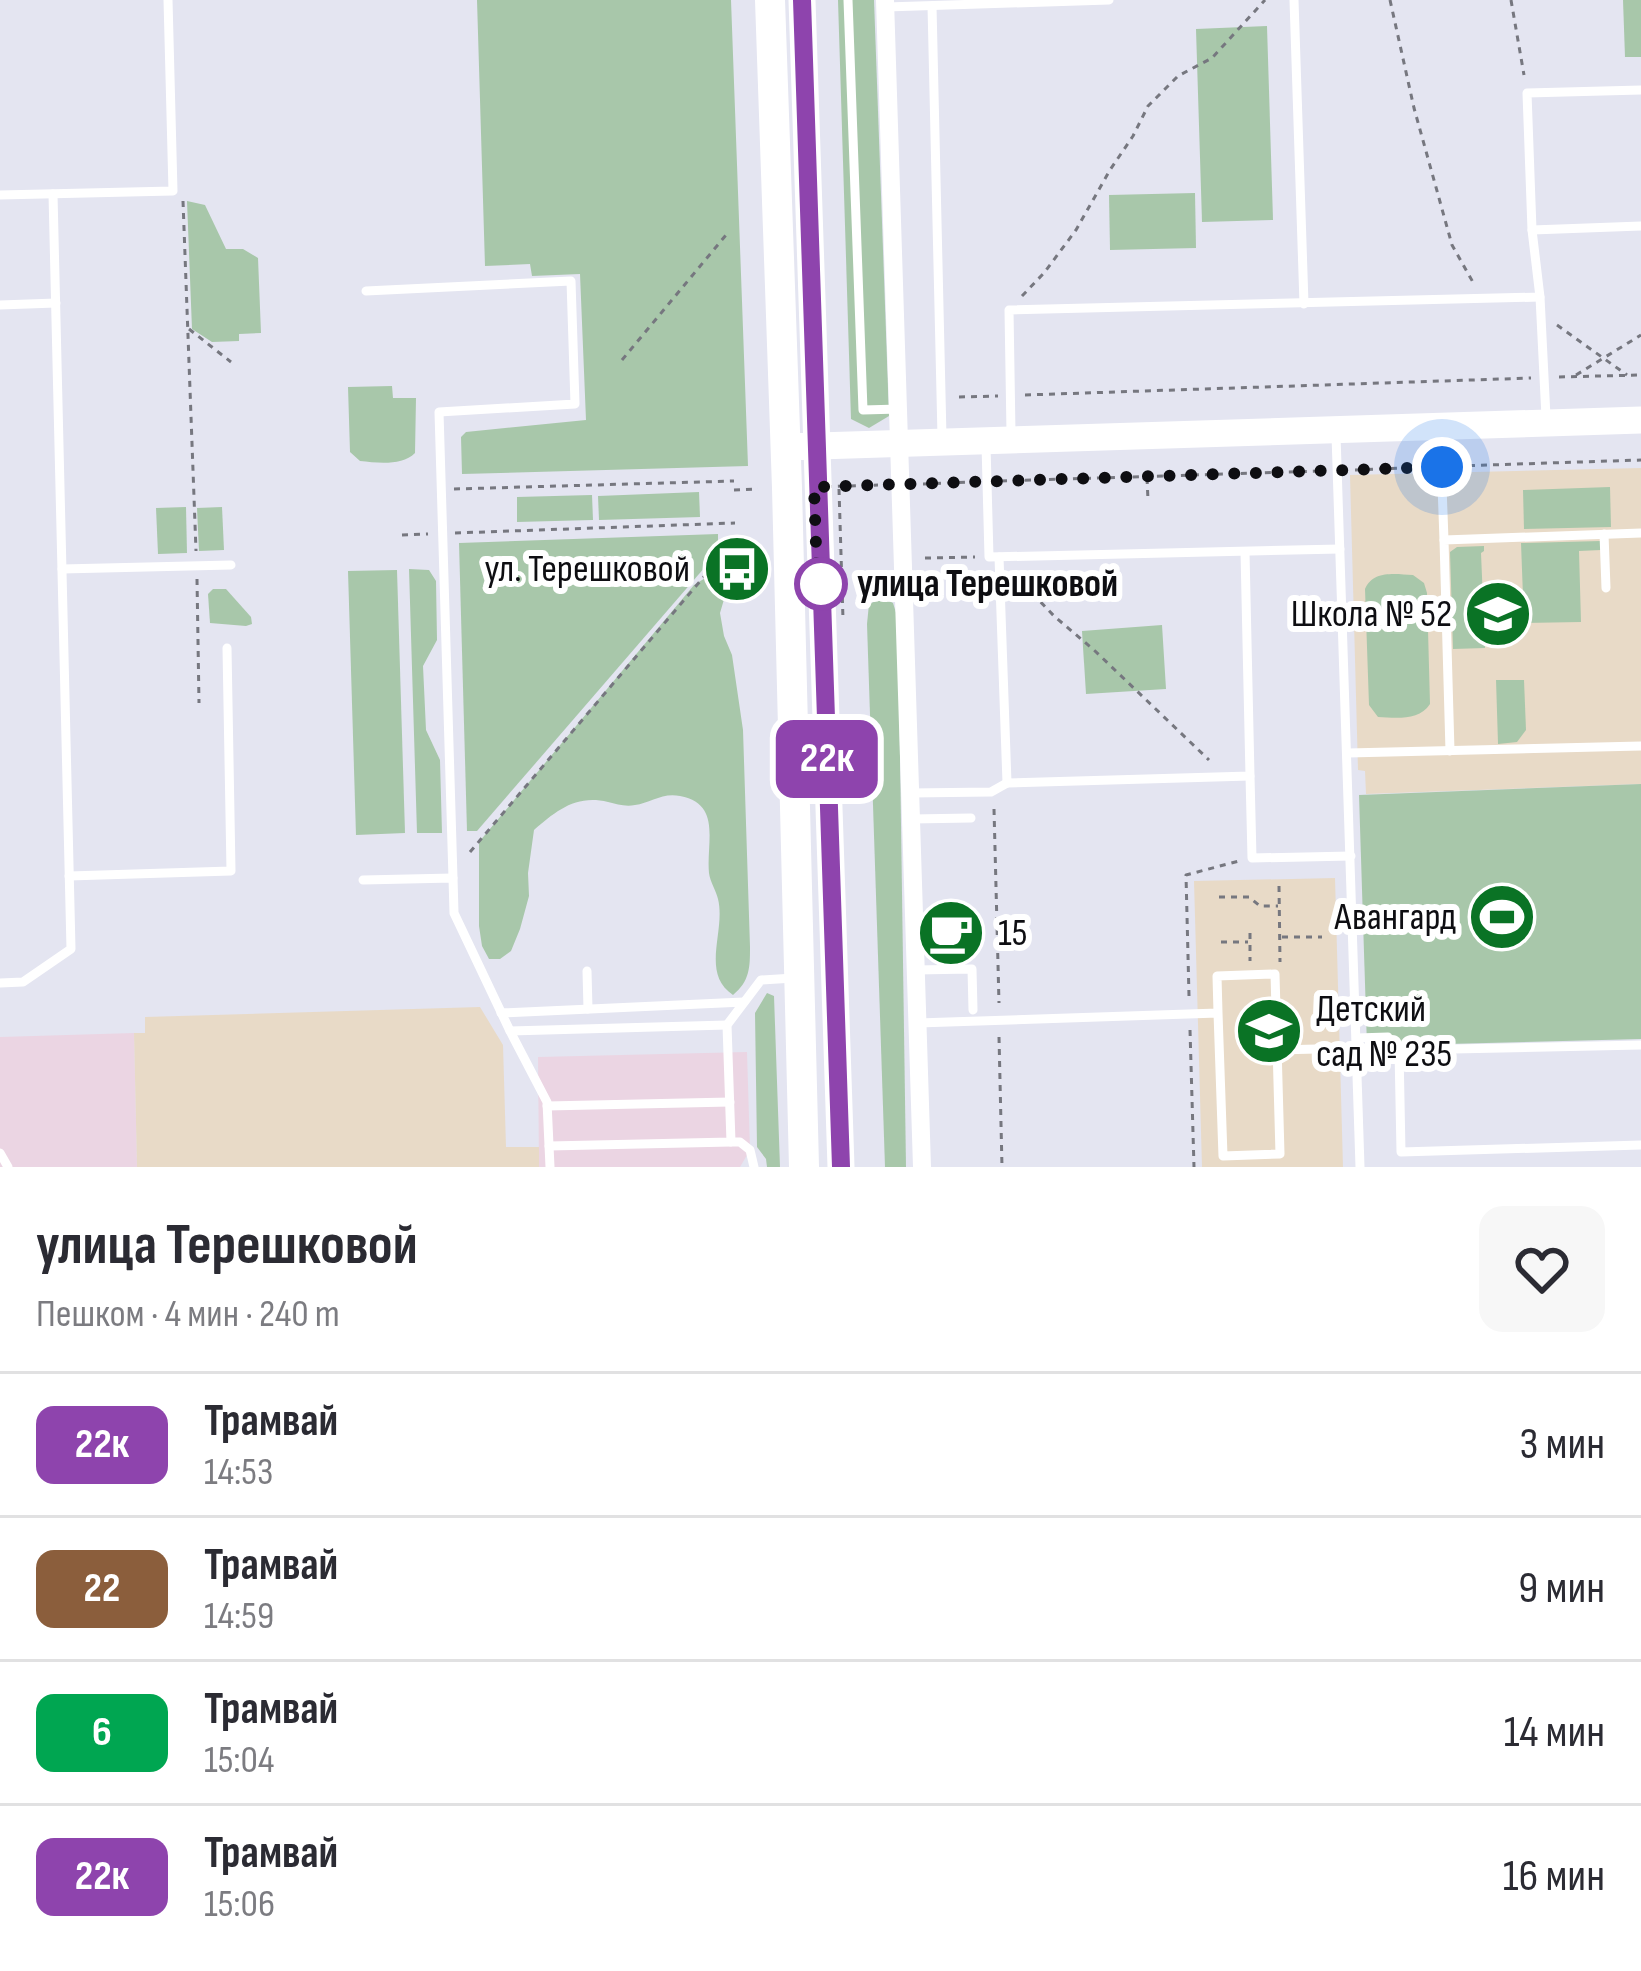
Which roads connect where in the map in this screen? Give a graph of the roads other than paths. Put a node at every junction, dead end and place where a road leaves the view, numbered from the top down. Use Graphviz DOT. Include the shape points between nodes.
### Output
graph roads {
  1 [pos="168,0"];
  2 [pos="770,0"];
  3 [pos="848,0"];
  4 [pos="1109,0"];
  5 [pos="1294,0"];
  6 [pos="885,4"];
  7 [pos="932,6"];
  8 [pos="1641,90"];
  9 [pos="53,194"];
  10 [pos="0,196"];
  11 [pos="1641,226"];
  12 [pos="1532,230"];
  13 [pos="366,291"];
  14 [pos="1540,297"];
  15 [pos="56,303"];
  16 [pos="1304,304"];
  17 [pos="0,305"];
  18 [pos="898,409"];
  19 [pos="1641,420"];
  20 [pos="1546,423"];
  21 [pos="1440,427"];
  22 [pos="1336,430"];
  23 [pos="999,440"];
  24 [pos="942,442"];
  25 [pos="900,443"];
  26 [pos="786,447"];
  27 [pos="1641,533"];
  28 [pos="1604,535"];
  29 [pos="1444,540"];
  30 [pos="1340,549"];
  31 [pos="1245,552"];
  32 [pos="994,557"];
  33 [pos="231,565"];
  34 [pos="62,569"];
  35 [pos="1606,587"];
  36 [pos="226,648"];
  37 [pos="1641,746"];
  38 [pos="1450,751"];
  39 [pos="1348,752"];
  40 [pos="1250,776"];
  41 [pos="1007,783"];
  42 [pos="911,794"];
  43 [pos="971,818"];
  44 [pos="912,819"];
  45 [pos="1351,856"];
  46 [pos="453,875"];
  47 [pos="69,876"];
  48 [pos="363,880"];
  49 [pos="916,970"];
  50 [pos="587,971"];
  51 [pos="799,978"];
  52 [pos="0,983"];
  53 [pos="744,1002"];
  54 [pos="588,1009"];
  55 [pos="973,1010"];
  56 [pos="501,1013"];
  57 [pos="1218,1013"];
  58 [pos="918,1023"];
  59 [pos="728,1025"];
  60 [pos="510,1031"];
  61 [pos="1388,1037"];
  62 [pos="1641,1045"];
  63 [pos="1357,1046"];
  64 [pos="1277,1050"];
  65 [pos="1399,1050"];
  66 [pos="730,1102"];
  67 [pos="548,1106"];
  68 [pos="731,1142"];
  69 [pos="1641,1145"];
  70 [pos="549,1146"];
  71 [pos="0,1153"];
  72 [pos="8,1167"];
  73 [pos="550,1167"];
  74 [pos="754,1167"];
  75 [pos="804,1167"];
  76 [pos="922,1167"];
  77 [pos="1360,1167"];
  1 -- 9 [label="lane" via="173,190"];
  2 -- 26 [label="main road"];
  3 -- 18 [label="lane" via="863,410"];
  4 -- 7 [label="lane"];
  5 -- 16 [label="lane"];
  6 -- 7 [label="lane"];
  6 -- 18 [label="street"];
  7 -- 24 [label="lane"];
  8 -- 12 [label="lane" via="1527,93"];
  9 -- 10 [label="lane"];
  9 -- 15 [label="lane"];
  11 -- 12 [label="lane"];
  12 -- 14 [label="lane"];
  13 -- 46 [label="lane" via="571,281 575,404 439,412"];
  14 -- 16 [label="lane"];
  14 -- 20 [label="lane"];
  15 -- 17 [label="lane"];
  15 -- 34 [label="lane"];
  16 -- 23 [label="lane" via="1009,310"];
  18 -- 25 [label="street"];
  19 -- 20 [label="street"];
  20 -- 21 [label="street"];
  21 -- 22 [label="street"];
  21 -- 29 [label="lane"];
  22 -- 23 [label="street"];
  22 -- 30 [label="lane"];
  23 -- 24 [label="street"];
  23 -- 32 [label="lane" via="987,482"];
  24 -- 25 [label="street"];
  25 -- 26 [label="street"];
  25 -- 42 [label="street"];
  26 -- 51 [label="main road"];
  27 -- 28 [label="lane"];
  28 -- 29 [label="lane"];
  28 -- 35 [label="lane"];
  29 -- 38 [label="lane"];
  30 -- 31 [label="lane"];
  30 -- 39 [label="lane"];
  31 -- 32 [label="lane"];
  31 -- 40 [label="lane"];
  32 -- 41 [label="lane"];
  33 -- 34 [label="lane"];
  34 -- 47 [label="lane"];
  36 -- 47 [label="lane" via="231,871"];
  37 -- 38 [label="lane"];
  38 -- 39 [label="lane"];
  39 -- 45 [label="lane"];
  40 -- 41 [label="lane"];
  40 -- 45 [label="lane" via="1252,858"];
  41 -- 42 [label="lane"];
  42 -- 44 [label="street"];
  43 -- 44 [label="lane"];
  44 -- 49 [label="street"];
  45 -- 63 [label="lane"];
  46 -- 48 [label="lane"];
  46 -- 56 [label="lane" via="454,913"];
  47 -- 52 [label="lane" via="71,949 23,982"];
  49 -- 55 [label="lane" via="972,969"];
  49 -- 58 [label="street"];
  50 -- 54 [label="lane"];
  51 -- 53 [label="lane" via="761,980"];
  51 -- 75 [label="main road"];
  53 -- 54 [label="lane"];
  53 -- 59 [label="lane"];
  54 -- 56 [label="lane"];
  56 -- 60 [label="lane"];
  57 -- 58 [label="lane"];
  57 -- 64 [label="lane" via="1217,976 1275,974"];
  57 -- 64 [label="lane" via="1223,1156 1280,1154"];
  58 -- 76 [label="street"];
  59 -- 60 [label="lane"];
  59 -- 66 [label="lane"];
  60 -- 67 [label="lane"];
  61 -- 63 [label="lane"];
  62 -- 65 [label="lane"];
  63 -- 64 [label="lane"];
  63 -- 65 [label="lane"];
  63 -- 77 [label="lane"];
  65 -- 69 [label="lane" via="1401,1152"];
  66 -- 67 [label="lane"];
  66 -- 68 [label="lane"];
  67 -- 70 [label="lane"];
  68 -- 70 [label="lane"];
  68 -- 74 [label="lane" via="750,1150"];
  70 -- 73 [label="lane"];
  71 -- 72 [label="lane"];
}
